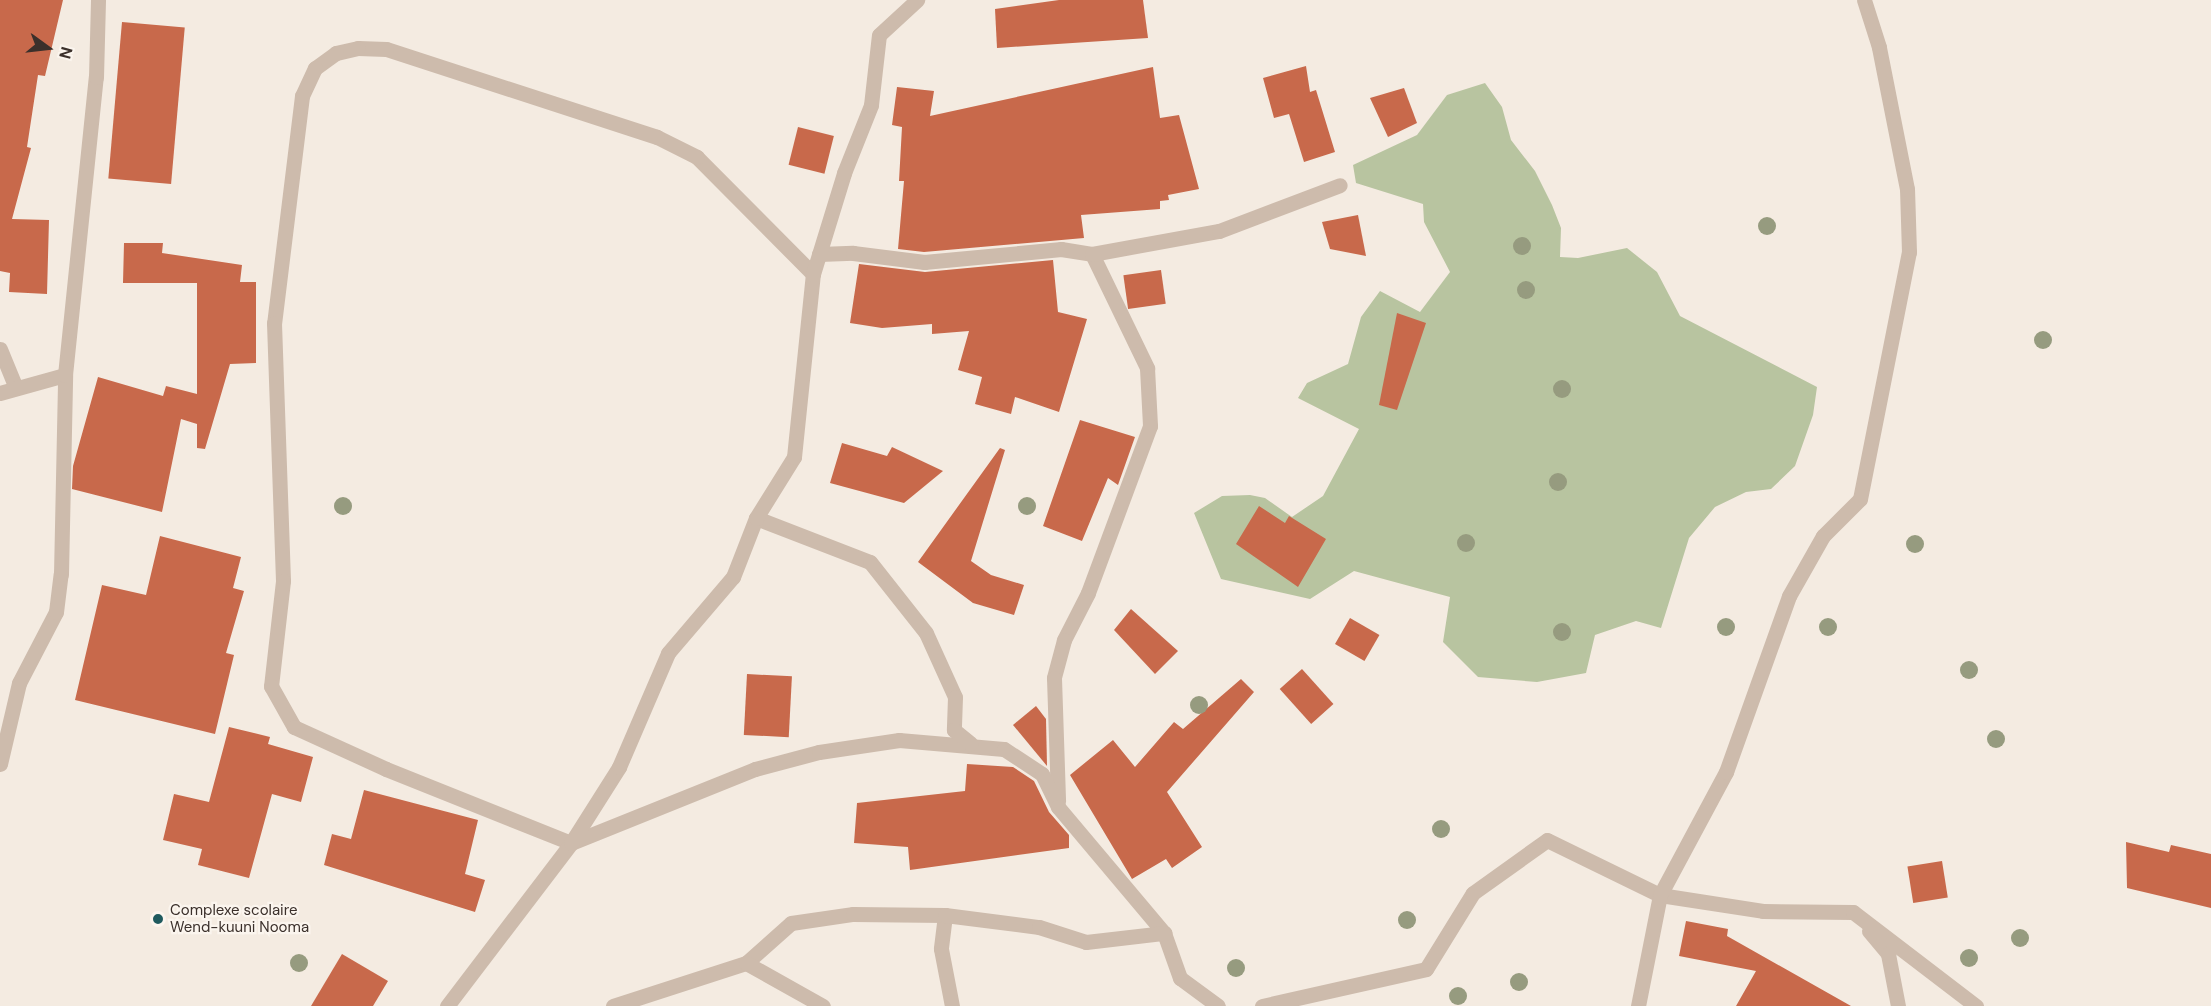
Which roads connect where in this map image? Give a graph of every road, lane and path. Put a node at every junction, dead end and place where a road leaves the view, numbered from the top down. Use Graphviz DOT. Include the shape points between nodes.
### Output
graph roads {
  1 [pos="98,0"];
  2 [pos="917,0"];
  3 [pos="1864,0"];
  4 [pos="1340,185"];
  5 [pos="819,254"];
  6 [pos="1092,254"];
  7 [pos="813,274"];
  8 [pos="0,349"];
  9 [pos="65,375"];
  10 [pos="16,388"];
  11 [pos="0,393"];
  12 [pos="756,518"];
  13 [pos="970,743"];
  14 [pos="0,764"];
  15 [pos="1058,807"];
  16 [pos="572,843"];
  17 [pos="1660,895"];
  18 [pos="1853,912"];
  19 [pos="945,915"];
  20 [pos="1164,933"];
  21 [pos="746,963"];
  22 [pos="447,1006"];
  23 [pos="613,1006"];
  24 [pos="823,1006"];
  25 [pos="952,1006"];
  26 [pos="1218,1006"];
  27 [pos="1262,1006"];
  28 [pos="1638,1006"];
  29 [pos="1898,1006"];
  30 [pos="1976,1006"];
  1 -- 9 [label="street" via="96,77"];
  2 -- 5 [label="street" via="879,35 871,105 844,173"];
  3 -- 17 [label="street" via="1879,47 1907,189 1909,252 1860,499 1823,536 1789,596 1725,772"];
  4 -- 6 [label="street" via="1218,231"];
  5 -- 6 [label="street" via="853,253 924,262 1061,249"];
  5 -- 7 [label="street"];
  6 -- 15 [label="street" via="1147,368 1150,426 1088,593 1064,640 1054,678"];
  7 -- 12 [label="street" via="794,457"];
  7 -- 16 [label="street" via="697,157 657,137 386,49 358,48 336,53 315,68 302,96 274,323 283,581 271,686 294,727 386,769"];
  8 -- 10 [label="street"];
  9 -- 10 [label="street"];
  9 -- 14 [label="street" via="64,504 56,612 19,683"];
  10 -- 11 [label="street"];
  12 -- 13 [label="street" via="870,562 926,633 955,697 954,730"];
  12 -- 16 [label="street" via="733,577 668,653 619,767"];
  13 -- 15 [label="street" via="1004,749 1042,774"];
  13 -- 16 [label="street" via="899,740 754,769"];
  15 -- 20 [label="street"];
  16 -- 22 [label="street"];
  17 -- 18 [label="street" via="1763,911"];
  17 -- 27 [label="street" via="1547,840 1473,893 1426,969"];
  17 -- 28 [label="street"];
  18 -- 29 [label="street" via="1887,954"];
  18 -- 30 [label="street"];
  19 -- 20 [label="street" via="1039,927 1086,942"];
  19 -- 21 [label="street" via="853,914 791,923"];
  19 -- 25 [label="street" via="941,949"];
  20 -- 26 [label="street" via="1180,978"];
  21 -- 23 [label="street"];
  21 -- 24 [label="street"];
}
